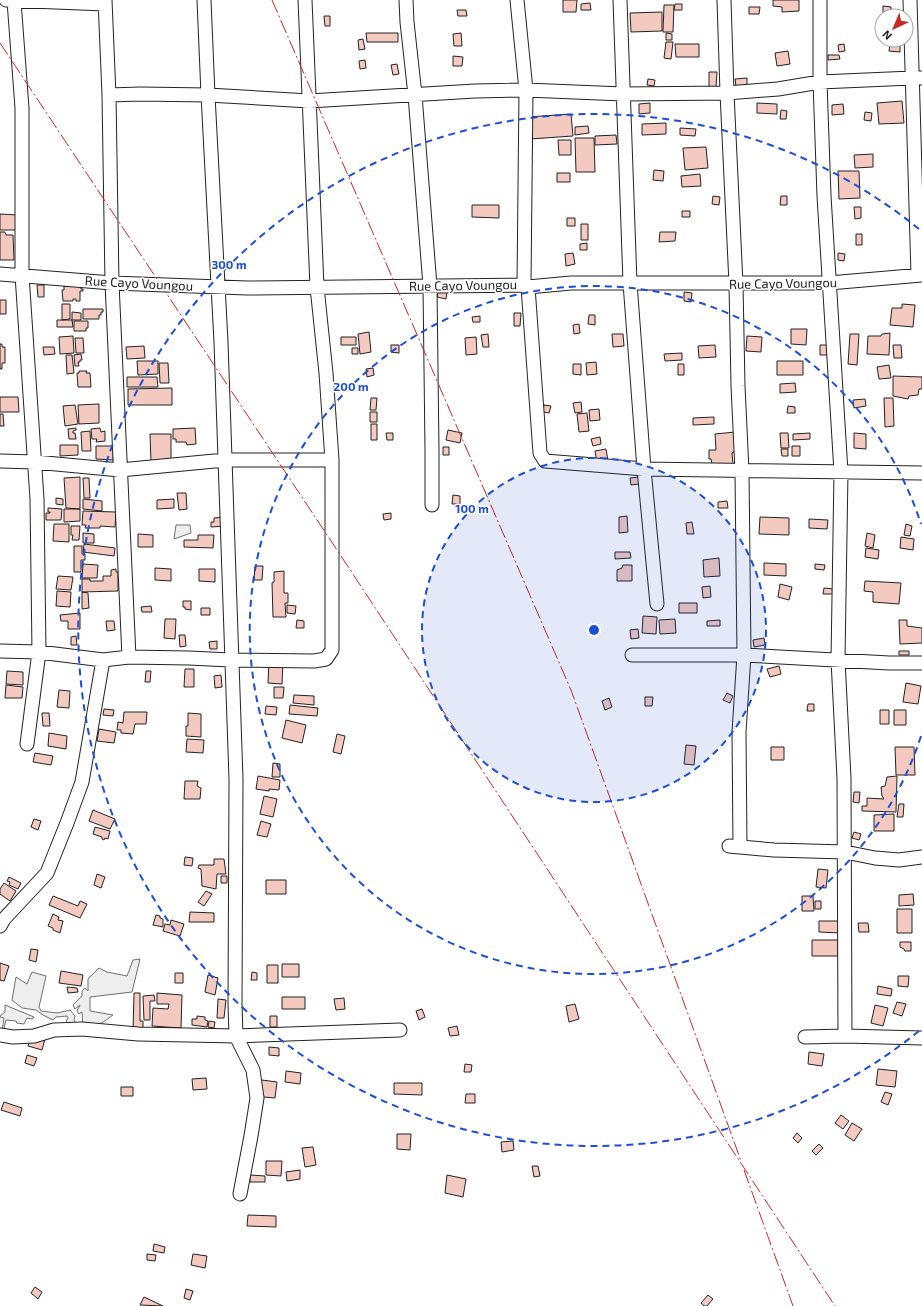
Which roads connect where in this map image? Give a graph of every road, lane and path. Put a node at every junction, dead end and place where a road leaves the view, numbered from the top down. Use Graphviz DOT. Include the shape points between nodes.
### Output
graph roads {
  1 [pos="6,0"];
  2 [pos="14,0"];
  3 [pos="204,0"];
  4 [pos="305,0"];
  5 [pos="406,0"];
  6 [pos="517,0"];
  7 [pos="620,0"];
  8 [pos="724,0"];
  9 [pos="820,0"];
  10 [pos="910,0"];
  11 [pos="105,2"];
  12 [pos="917,78"];
  13 [pos="820,82"];
  14 [pos="526,90"];
  15 [pos="727,93"];
  16 [pos="623,94"];
  17 [pos="109,95"];
  18 [pos="208,95"];
  19 [pos="415,95"];
  20 [pos="309,101"];
  21 [pos="0,274"];
  22 [pos="22,275"];
  23 [pos="920,275"];
  24 [pos="112,282"];
  25 [pos="829,283"];
  26 [pos="630,284"];
  27 [pos="736,284"];
  28 [pos="219,286"];
  29 [pos="430,286"];
  30 [pos="526,286"];
  31 [pos="317,287"];
  32 [pos="225,460"];
  33 [pos="332,460"];
  34 [pos="0,462"];
  35 [pos="35,462"];
  36 [pos="644,469"];
  37 [pos="120,470"];
  38 [pos="742,471"];
  39 [pos="841,472"];
  40 [pos="922,473"];
  41 [pos="432,505"];
  42 [pos="657,604"];
  43 [pos="0,651"];
  44 [pos="38,652"];
  45 [pos="632,655"];
  46 [pos="744,655"];
  47 [pos="129,657"];
  48 [pos="103,660"];
  49 [pos="231,660"];
  50 [pos="838,660"];
  51 [pos="922,663"];
  52 [pos="27,744"];
  53 [pos="845,852"];
  54 [pos="922,857"];
  55 [pos="0,926"];
  56 [pos="400,1030"];
  57 [pos="0,1035"];
  58 [pos="236,1036"];
  59 [pos="844,1036"];
  60 [pos="805,1037"];
  61 [pos="922,1038"];
  62 [pos="240,1194"];
  1 -- 2 [label="street"];
  2 -- 11 [label="street"];
  2 -- 22 [label="street" via="22,108"];
  3 -- 18 [label="street"];
  4 -- 20 [label="street"];
  5 -- 19 [label="street"];
  6 -- 14 [label="street"];
  7 -- 16 [label="street"];
  8 -- 15 [label="street"];
  9 -- 13 [label="street"];
  10 -- 12 [label="street"];
  11 -- 17 [label="street"];
  12 -- 13 [label="street"];
  12 -- 23 [label="street"];
  13 -- 15 [label="street" via="778,89"];
  13 -- 25 [label="street"];
  14 -- 16 [label="street"];
  14 -- 19 [label="street"];
  14 -- 30 [label="street"];
  15 -- 16 [label="street"];
  15 -- 27 [label="street"];
  16 -- 26 [label="street"];
  17 -- 18 [label="street"];
  17 -- 24 [label="street"];
  18 -- 20 [label="street"];
  18 -- 28 [label="street"];
  19 -- 20 [label="street"];
  19 -- 29 [label="street"];
  20 -- 31 [label="street"];
  21 -- 22 [label="street, Rue Cayo Voungou"];
  22 -- 24 [label="street, Rue Cayo Voungou"];
  22 -- 35 [label="street"];
  23 -- 25 [label="street, Rue Cayo Voungou"];
  24 -- 28 [label="street, Rue Cayo Voungou"];
  24 -- 37 [label="street"];
  25 -- 27 [label="street, Rue Cayo Voungou"];
  25 -- 39 [label="street"];
  26 -- 27 [label="street, Rue Cayo Voungou"];
  26 -- 30 [label="street, Rue Cayo Voungou"];
  26 -- 36 [label="street"];
  27 -- 38 [label="street"];
  28 -- 31 [label="street, Rue Cayo Voungou"];
  28 -- 32 [label="street"];
  29 -- 30 [label="street, Rue Cayo Voungou"];
  29 -- 31 [label="street, Rue Cayo Voungou"];
  29 -- 41 [label="street"];
  30 -- 36 [label="street" via="540,453 545,461"];
  31 -- 33 [label="street"];
  32 -- 33 [label="street"];
  32 -- 37 [label="street"];
  32 -- 49 [label="street"];
  33 -- 49 [label="street" via="332,650 326,659"];
  34 -- 35 [label="street"];
  35 -- 37 [label="street"];
  35 -- 44 [label="street" via="38,499"];
  36 -- 38 [label="street"];
  36 -- 42 [label="street"];
  37 -- 47 [label="street"];
  38 -- 39 [label="street"];
  38 -- 46 [label="street"];
  39 -- 40 [label="street"];
  39 -- 50 [label="street"];
  43 -- 44 [label="street"];
  44 -- 48 [label="street"];
  44 -- 52 [label="street"];
  45 -- 46 [label="street"];
  46 -- 50 [label="street"];
  46 -- 53 [label="street" via="734,847"];
  47 -- 48 [label="street"];
  47 -- 49 [label="street"];
  48 -- 55 [label="street" via="82,782 67,823 46,873"];
  49 -- 58 [label="street" via="236,778"];
  50 -- 51 [label="street"];
  50 -- 53 [label="street"];
  53 -- 54 [label="street" via="899,860"];
  53 -- 59 [label="street"];
  56 -- 58 [label="street"];
  57 -- 58 [label="street" via="34,1036 54,1030 82,1029 138,1034"];
  58 -- 62 [label="street" via="253,1070 257,1098"];
  59 -- 60 [label="street"];
  59 -- 61 [label="street"];
}
